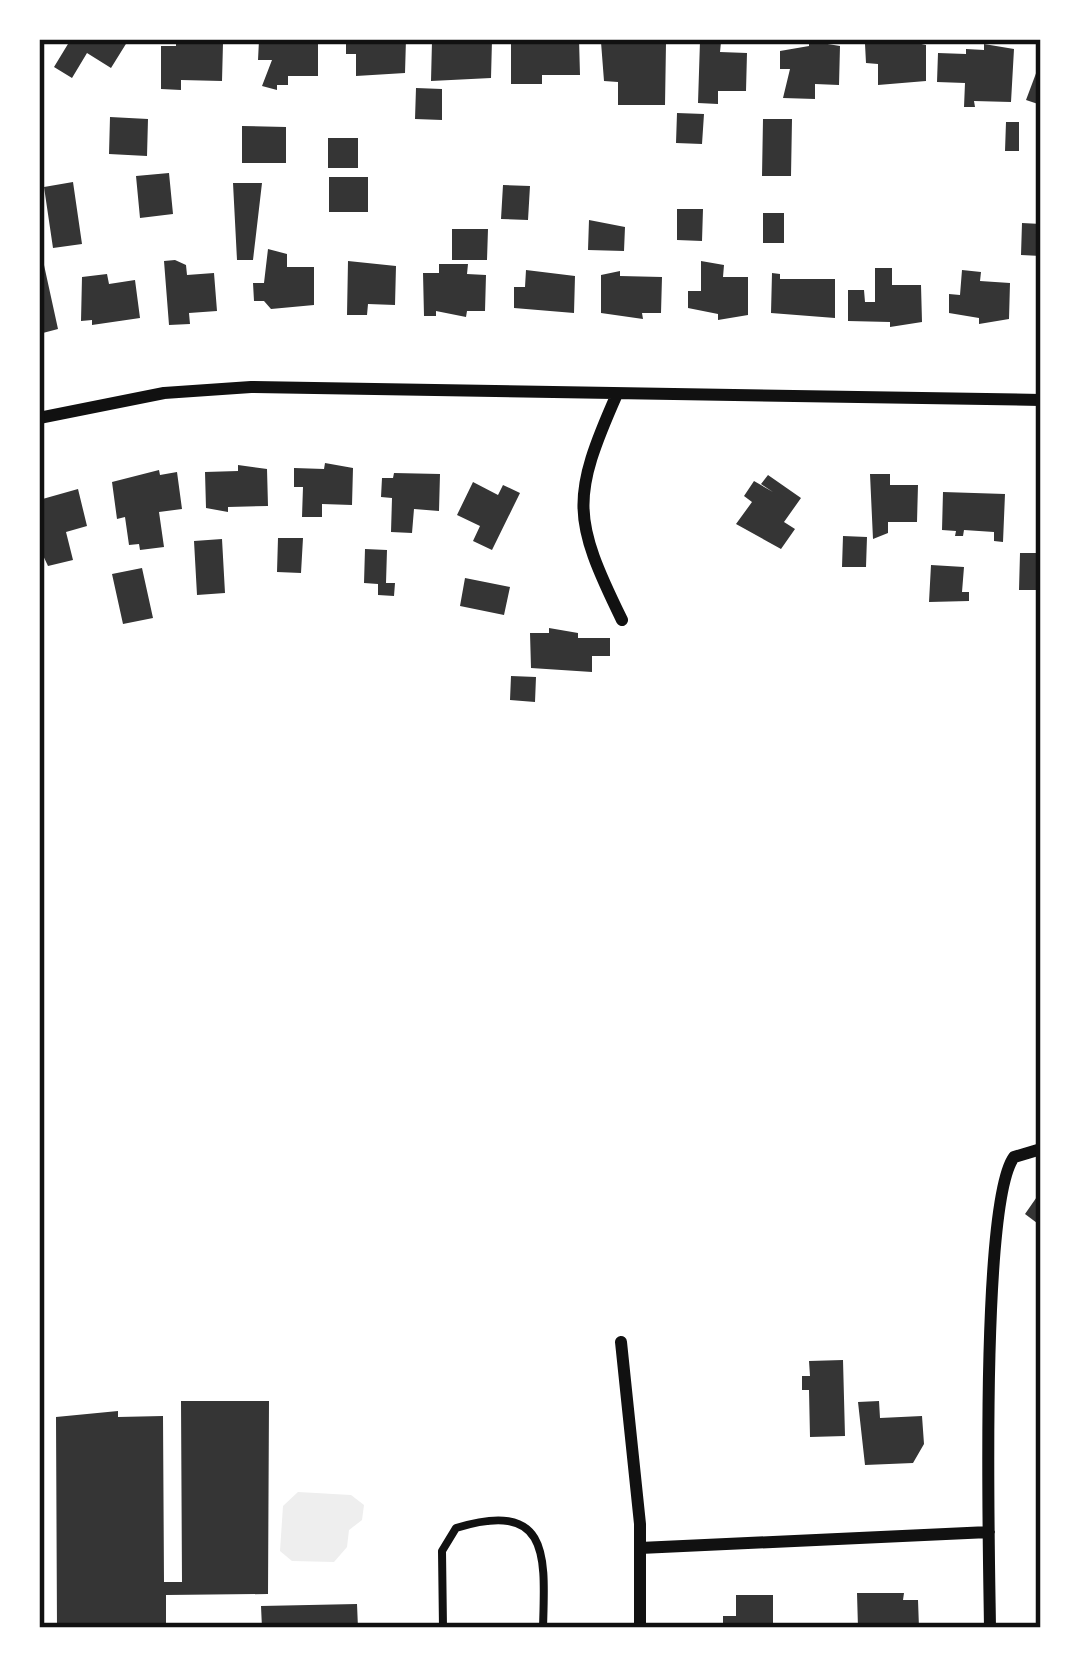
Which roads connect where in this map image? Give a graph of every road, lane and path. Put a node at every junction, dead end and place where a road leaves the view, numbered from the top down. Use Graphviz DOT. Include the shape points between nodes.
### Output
graph roads {
  1 [pos="617,394"];
  2 [pos="1041,400"];
  3 [pos="39,418"];
  4 [pos="622,620"];
  5 [pos="1041,1149"];
  6 [pos="621,1342"];
  7 [pos="989,1532"];
  8 [pos="640,1548"];
  9 [pos="442,1628"];
  10 [pos="543,1628"];
  11 [pos="640,1628"];
  12 [pos="990,1628"];
  1 -- 2 [label="street"];
  1 -- 3 [label="street" via="250,387 164,393"];
  1 -- 4 [label="street" via="585,467 580,503 595,566"];
  5 -- 7 [label="street" via="1014,1157 1002,1179"];
  6 -- 8 [label="street"];
  7 -- 8 [label="street"];
  7 -- 12 [label="street"];
  8 -- 11 [label="street"];
  9 -- 10 [label="lane" via="442,1552 456,1528 484,1520 514,1522 537,1535 545,1556"];
}
